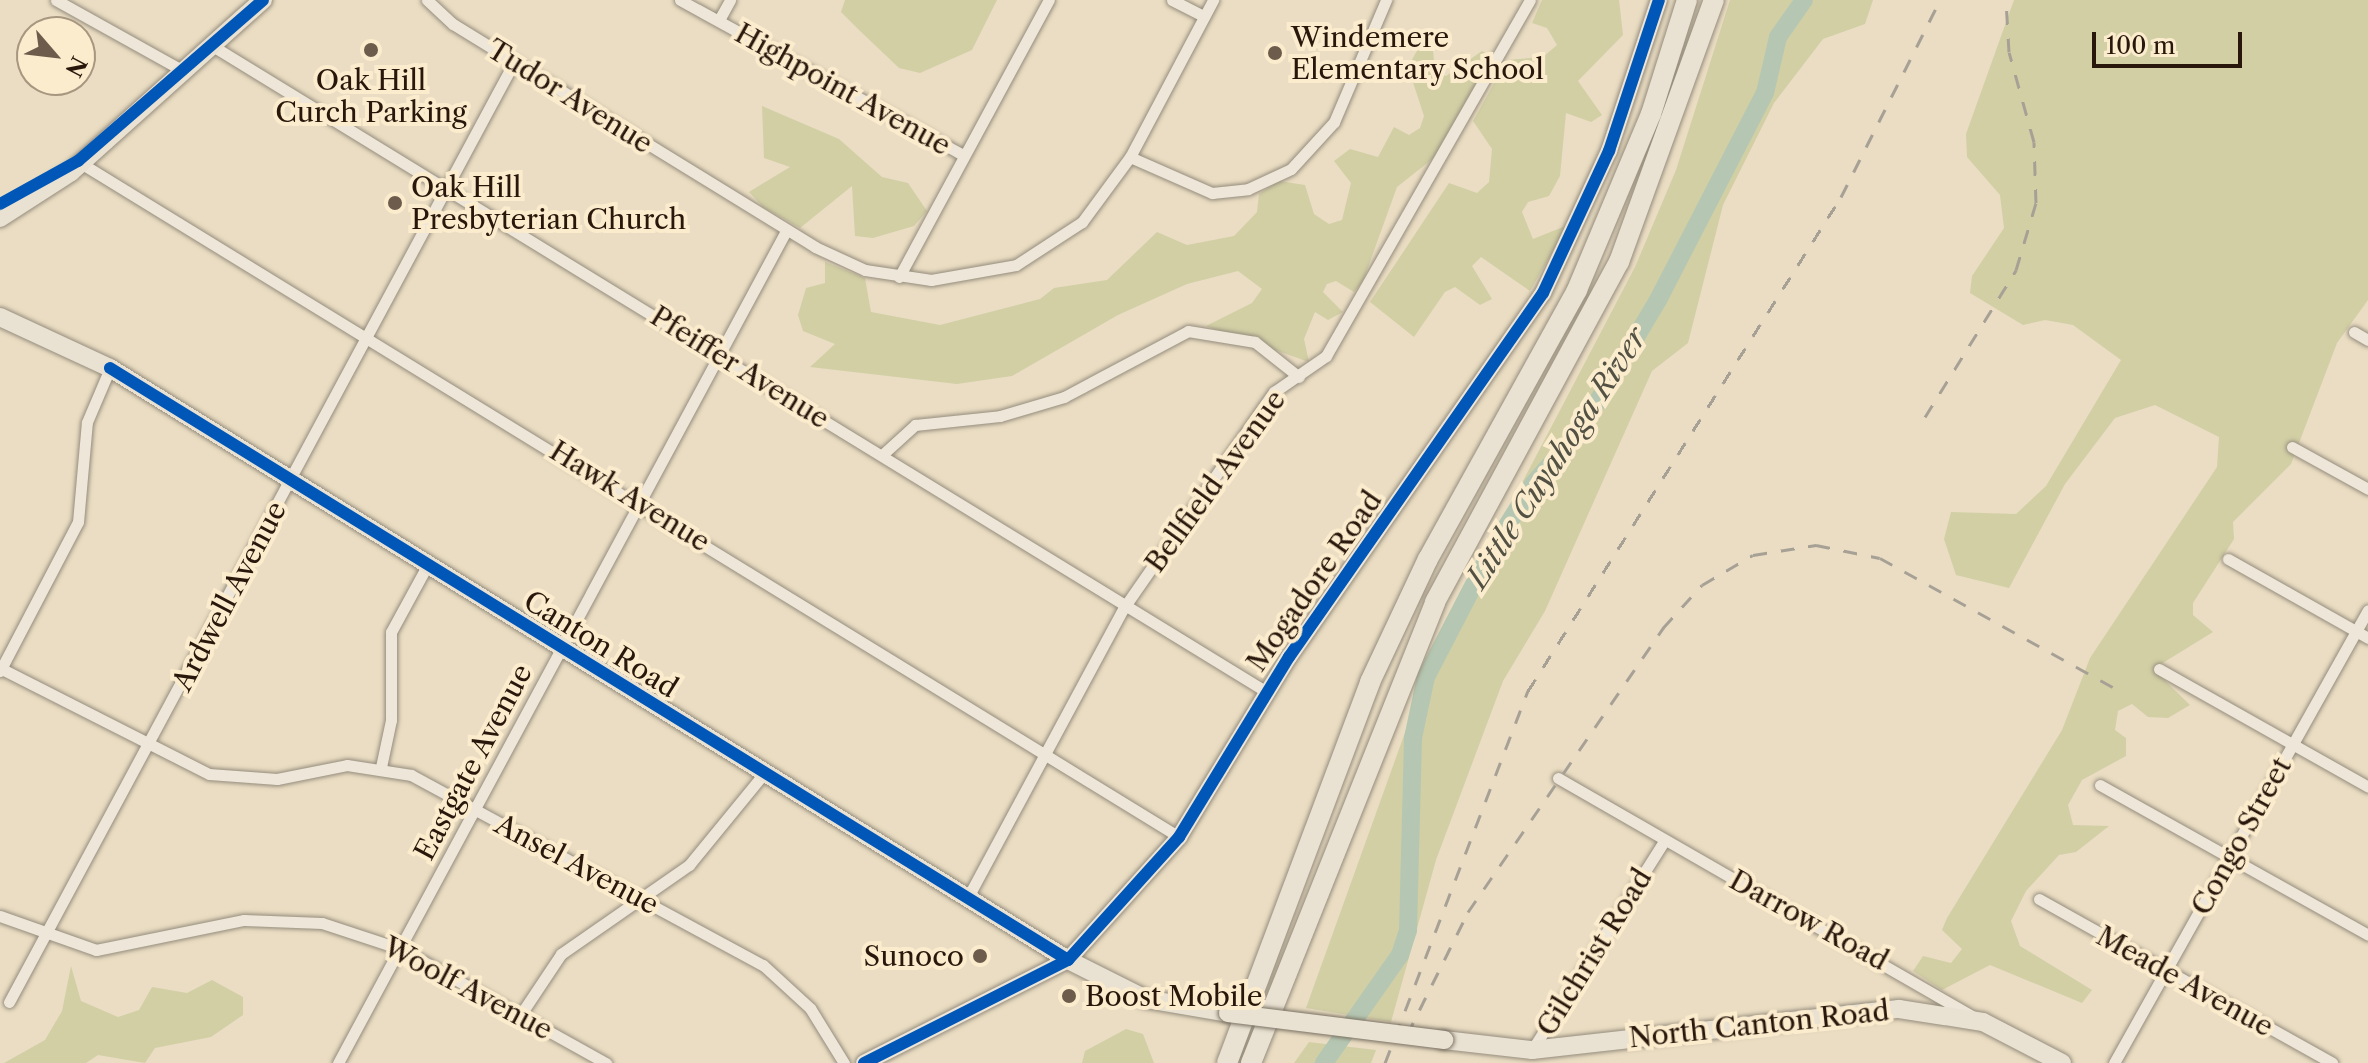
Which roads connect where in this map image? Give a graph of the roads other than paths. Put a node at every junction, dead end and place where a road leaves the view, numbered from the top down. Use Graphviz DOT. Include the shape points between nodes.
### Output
graph roads {
  1 [pos="56,0"];
  2 [pos="263,0"];
  3 [pos="427,0"];
  4 [pos="680,0"];
  5 [pos="730,0"];
  6 [pos="1049,0"];
  7 [pos="1172,0"];
  8 [pos="1213,0"];
  9 [pos="1386,0"];
  10 [pos="1530,0"];
  11 [pos="1659,0"];
  12 [pos="1687,0"];
  13 [pos="1714,0"];
  14 [pos="1204,16"];
  15 [pos="719,20"];
  16 [pos="211,45"];
  17 [pos="514,62"];
  18 [pos="182,70"];
  19 [pos="963,155"];
  20 [pos="1130,157"];
  21 [pos="78,161"];
  22 [pos="448,187"];
  23 [pos="0,204"];
  24 [pos="0,218"];
  25 [pos="786,231"];
  26 [pos="899,277"];
  27 [pos="0,317"];
  28 [pos="2354,332"];
  29 [pos="368,336"];
  30 [pos="2368,340"];
  31 [pos="720,354"];
  32 [pos="110,368"];
  33 [pos="1299,377"];
  34 [pos="2292,447"];
  35 [pos="882,455"];
  36 [pos="292,480"];
  37 [pos="2368,489"];
  38 [pos="639,504"];
  39 [pos="2228,559"];
  40 [pos="428,564"];
  41 [pos="1125,606"];
  42 [pos="2368,610"];
  43 [pos="2356,631"];
  44 [pos="2368,638"];
  45 [pos="561,648"];
  46 [pos="0,669"];
  47 [pos="2159,669"];
  48 [pos="1267,692"];
  49 [pos="2292,744"];
  50 [pos="148,748"];
  51 [pos="1045,753"];
  52 [pos="381,767"];
  53 [pos="765,772"];
  54 [pos="1558,778"];
  55 [pos="2100,785"];
  56 [pos="2368,787"];
  57 [pos="475,810"];
  58 [pos="1179,837"];
  59 [pos="1664,841"];
  60 [pos="2230,857"];
  61 [pos="968,897"];
  62 [pos="641,898"];
  63 [pos="2039,899"];
  64 [pos="0,916"];
  65 [pos="2368,935"];
  66 [pos="46,938"];
  67 [pos="1296,943"];
  68 [pos="401,949"];
  69 [pos="1068,960"];
  70 [pos="2165,970"];
  71 [pos="9,1002"];
  72 [pos="521,1014"];
  73 [pos="1983,1022"];
  74 [pos="1528,1056"];
  75 [pos="338,1063"];
  76 [pos="606,1063"];
  77 [pos="844,1063"];
  78 [pos="864,1063"];
  79 [pos="1227,1063"];
  80 [pos="1251,1063"];
  81 [pos="1266,1063"];
  82 [pos="2062,1063"];
  83 [pos="2114,1063"];
  84 [pos="2332,1063"];
  1 -- 18 [label="street"];
  2 -- 16 [label="main road"];
  3 -- 17 [label="street, Tudor Avenue"];
  4 -- 15 [label="street, Highpoint Avenue"];
  5 -- 15 [label="street"];
  6 -- 19 [label="street"];
  7 -- 14 [label="street"];
  8 -- 14 [label="street, Tudor Avenue"];
  9 -- 20 [label="street" via="1334,122 1291,169 1248,189 1212,193"];
  10 -- 33 [label="street, Bellfield Avenue" via="1326,356"];
  11 -- 48 [label="street, Mogadore Road" via="1609,151 1549,283"];
  12 -- 79 [label="highway" via="1632,163 1577,290 1375,670"];
  13 -- 67 [label="highway" via="1619,262 1435,602"];
  14 -- 20 [label="street, Tudor Avenue"];
  15 -- 19 [label="street, Highpoint Avenue"];
  16 -- 18 [label="main road"];
  16 -- 22 [label="street, Pfeiffer Avenue"];
  17 -- 22 [label="street, Ardwell Avenue"];
  17 -- 25 [label="street, Tudor Avenue"];
  18 -- 21 [label="main road"];
  19 -- 26 [label="street"];
  20 -- 26 [label="street, Tudor Avenue" via="1082,222 1028,259 966,278"];
  21 -- 23 [label="main road"];
  21 -- 24 [label="main road"];
  21 -- 29 [label="street, Hawk Avenue"];
  22 -- 29 [label="street, Ardwell Avenue"];
  22 -- 31 [label="street, Pfeiffer Avenue"];
  25 -- 26 [label="street, Tudor Avenue" via="850,265"];
  25 -- 31 [label="street, Eastgate Avenue"];
  27 -- 32 [label="main road, Canton Road"];
  28 -- 30 [label="street"];
  29 -- 36 [label="street, Ardwell Avenue"];
  29 -- 38 [label="street, Hawk Avenue"];
  31 -- 35 [label="street, Pfeiffer Avenue"];
  31 -- 38 [label="street, Eastgate Avenue"];
  32 -- 36 [label="main road, Canton Road"];
  32 -- 46 [label="street" via="87,422 78,522"];
  33 -- 35 [label="street" via="1255,342 1188,331 1064,397 1000,416 915,425"];
  33 -- 41 [label="street, Bellfield Avenue" via="1274,392"];
  34 -- 37 [label="street"];
  35 -- 41 [label="street, Pfeiffer Avenue"];
  36 -- 40 [label="main road, Canton Road"];
  36 -- 50 [label="street, Ardwell Avenue"];
  38 -- 45 [label="street, Eastgate Avenue"];
  38 -- 51 [label="street, Hawk Avenue"];
  39 -- 43 [label="street"];
  40 -- 45 [label="main road, Canton Road"];
  40 -- 52 [label="street" via="391,632 391,720"];
  41 -- 48 [label="street, Pfeiffer Avenue"];
  41 -- 51 [label="street, Bellfield Avenue"];
  42 -- 43 [label="street, Congo Street"];
  43 -- 44 [label="street"];
  43 -- 49 [label="street, Congo Street"];
  45 -- 53 [label="main road, Canton Road"];
  45 -- 57 [label="street, Eastgate Avenue"];
  46 -- 50 [label="street"];
  47 -- 49 [label="street"];
  48 -- 58 [label="street, Mogadore Road"];
  49 -- 56 [label="street"];
  49 -- 60 [label="street, Congo Street"];
  50 -- 52 [label="street" via="194,770 250,780"];
  50 -- 66 [label="street, Ardwell Avenue"];
  51 -- 58 [label="street, Hawk Avenue"];
  51 -- 61 [label="street, Bellfield Avenue"];
  52 -- 57 [label="street, Ansel Avenue"];
  53 -- 61 [label="main road, Canton Road"];
  53 -- 62 [label="street" via="707,849"];
  54 -- 59 [label="street, Darrow Road"];
  55 -- 60 [label="street"];
  57 -- 62 [label="street, Ansel Avenue"];
  57 -- 68 [label="street, Eastgate Avenue"];
  58 -- 69 [label="street, Mogadore Road"];
  59 -- 73 [label="street, Darrow Road"];
  59 -- 74 [label="street, Gilchrist Road"];
  60 -- 65 [label="street"];
  60 -- 70 [label="street, Congo Street"];
  61 -- 69 [label="main road, Canton Road"];
  62 -- 72 [label="street" via="561,954"];
  62 -- 77 [label="street, Ansel Avenue" via="775,974 810,1008"];
  63 -- 70 [label="street, Meade Avenue"];
  64 -- 66 [label="street, Woolf Avenue"];
  66 -- 68 [label="street, Woolf Avenue" via="114,949 216,924 280,920 322,923"];
  66 -- 71 [label="street, Ardwell Avenue"];
  67 -- 80 [label="highway"];
  67 -- 81 [label="highway"];
  68 -- 72 [label="street, Woolf Avenue"];
  68 -- 75 [label="street, Eastgate Avenue"];
  69 -- 74 [label="main road, North Canton Road, bridge" via="1146,999"];
  69 -- 78 [label="street, Mogadore Road"];
  70 -- 83 [label="street, Congo Street"];
  70 -- 84 [label="street, Meade Avenue"];
  72 -- 76 [label="street, Woolf Avenue"];
  73 -- 74 [label="main road, North Canton Road" via="1864,1010"];
  73 -- 82 [label="main road, Darrow Road"];
}
